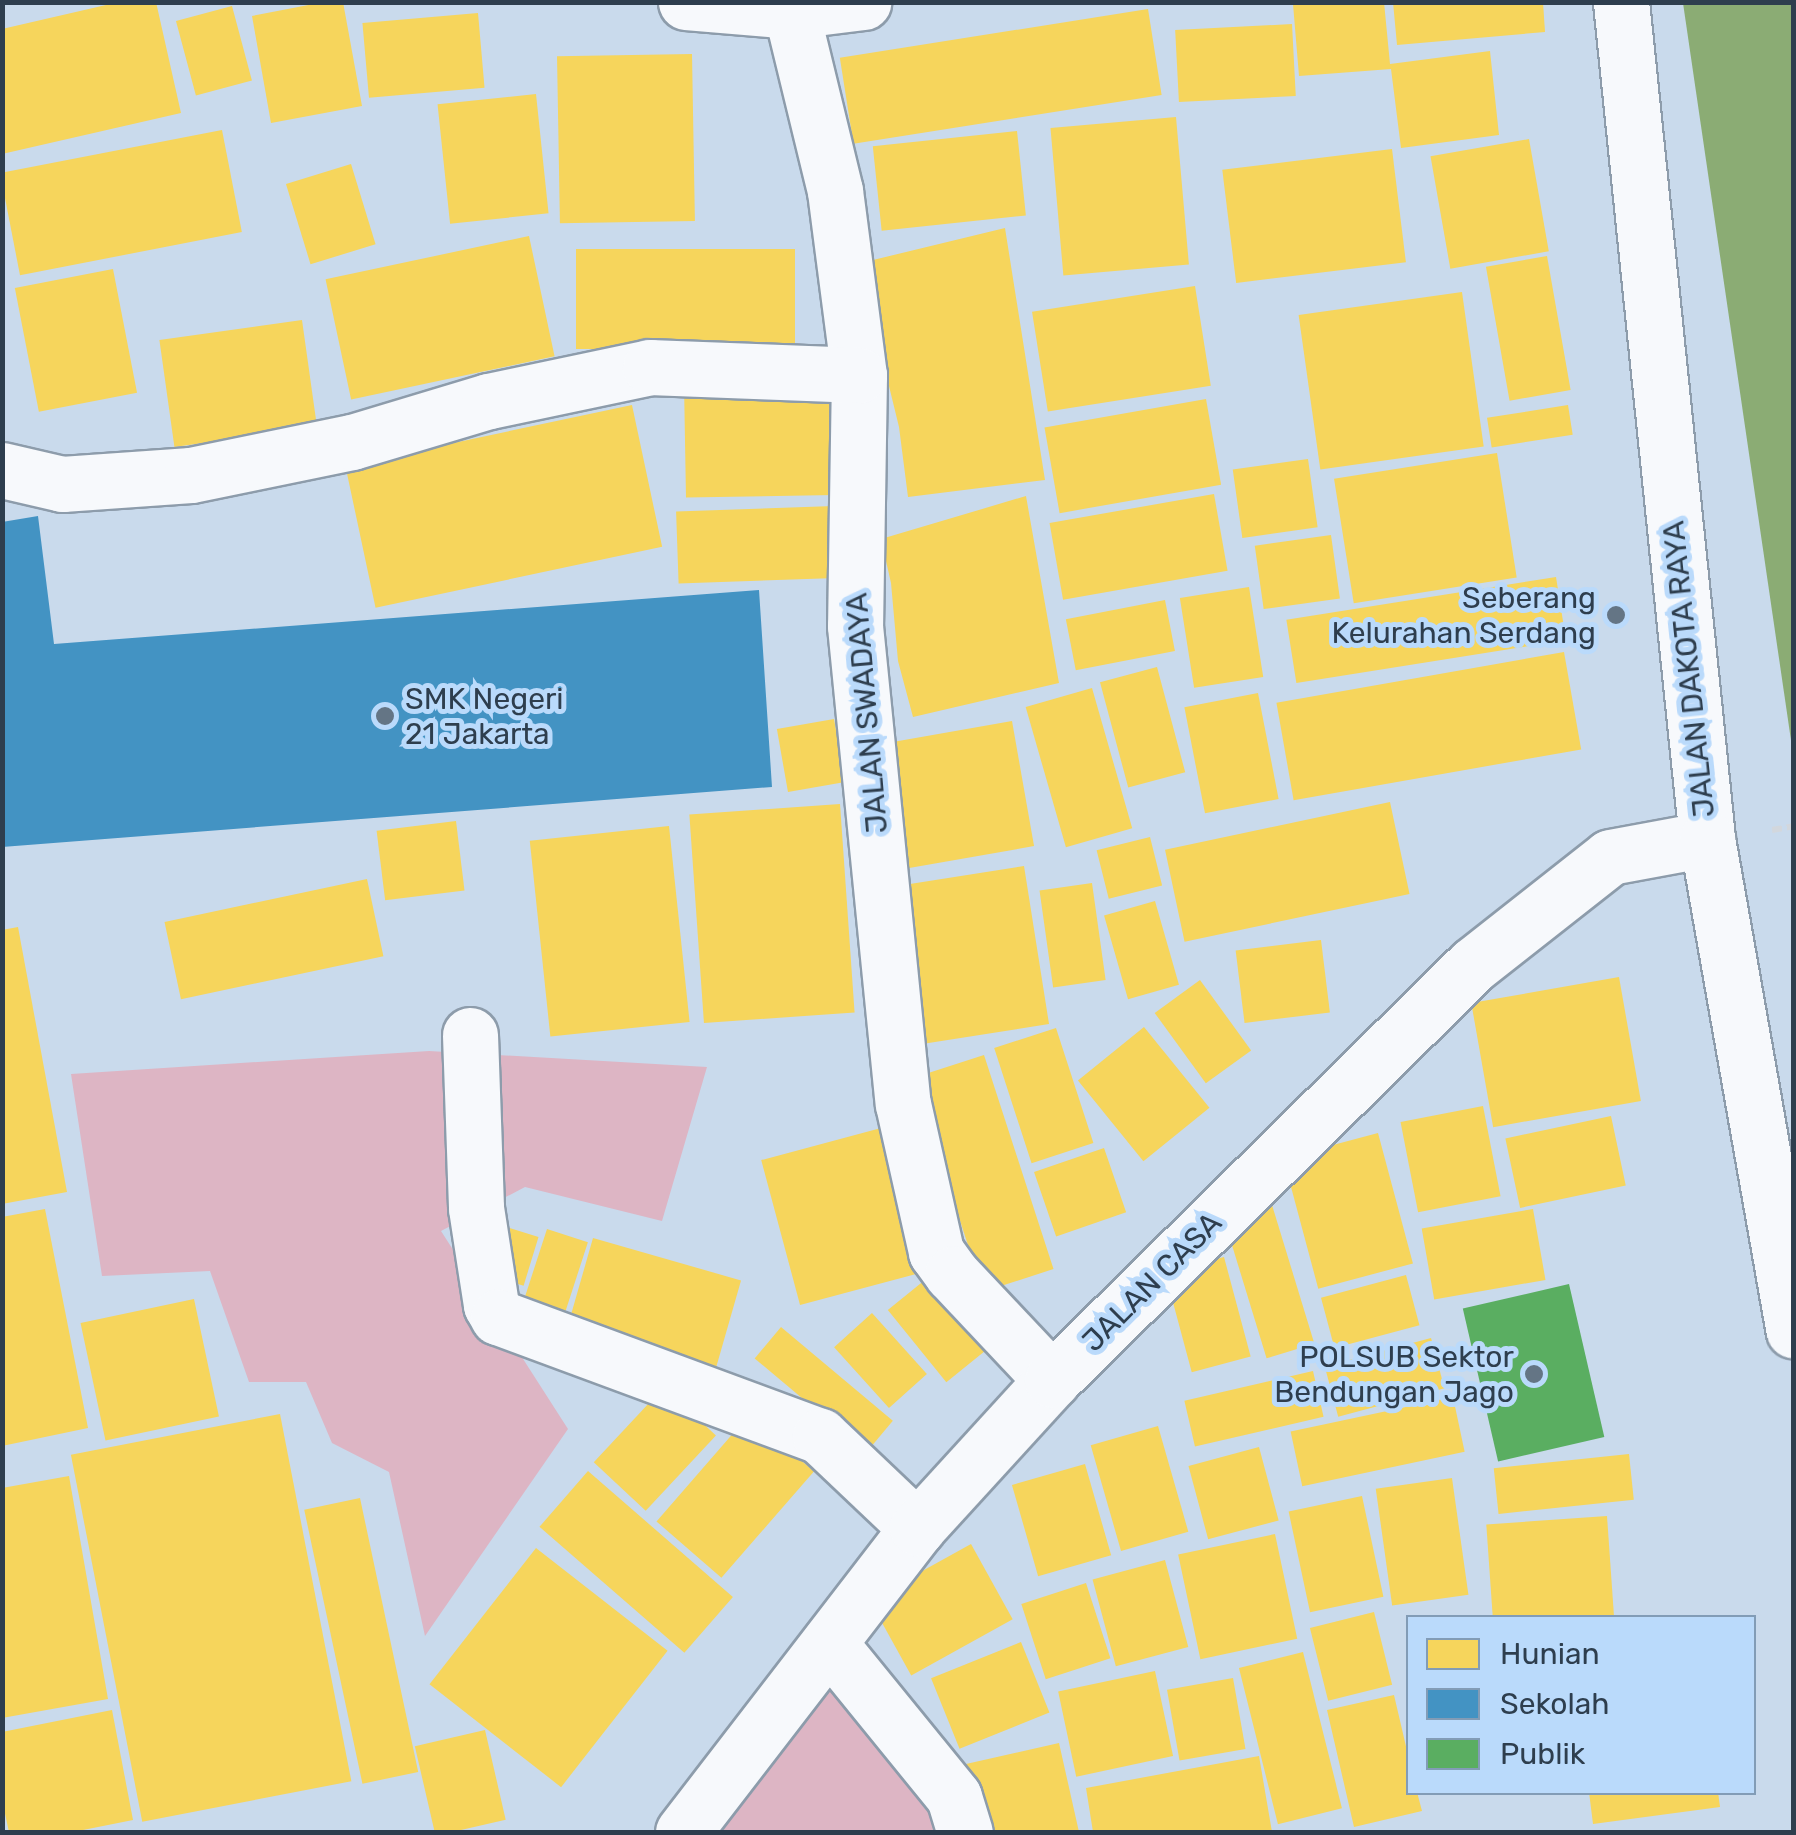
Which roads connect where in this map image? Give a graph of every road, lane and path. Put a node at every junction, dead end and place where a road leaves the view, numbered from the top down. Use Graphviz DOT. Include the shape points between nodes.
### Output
graph roads {
  1 [pos="686,2"];
  2 [pos="863,2"];
  3 [pos="1621,2"];
  4 [pos="790,7"];
  5 [pos="860,375"];
  6 [pos="2,470"];
  7 [pos="1707,839"];
  8 [pos="470,1034"];
  9 [pos="1794,1330"];
  10 [pos="1052,1380"];
  11 [pos="917,1528"];
  12 [pos="829,1643"];
  13 [pos="684,1832"];
  14 [pos="965,1832"];
  1 -- 4 [label="street"];
  2 -- 4 [label="street"];
  3 -- 7 [label="street, JALAN DAKOTA RAYA"];
  4 -- 5 [label="street, JALAN SWADAYA" via="835,191"];
  5 -- 6 [label="street" via="650,367 489,400 352,442 191,476 62,484"];
  5 -- 10 [label="street, JALAN SWADAYA" via="855,626 903,1104 936,1252"];
  7 -- 9 [label="street, JALAN DAKOTA RAYA"];
  7 -- 10 [label="street, JALAN CASA" via="1610,856 1473,965"];
  8 -- 11 [label="street" via="476,1208 498,1317 820,1436"];
  10 -- 11 [label="street, JALAN CASA"];
  11 -- 12 [label="street, JALAN CASA"];
  12 -- 13 [label="street, JALAN CASA"];
  12 -- 14 [label="street" via="954,1797"];
}
